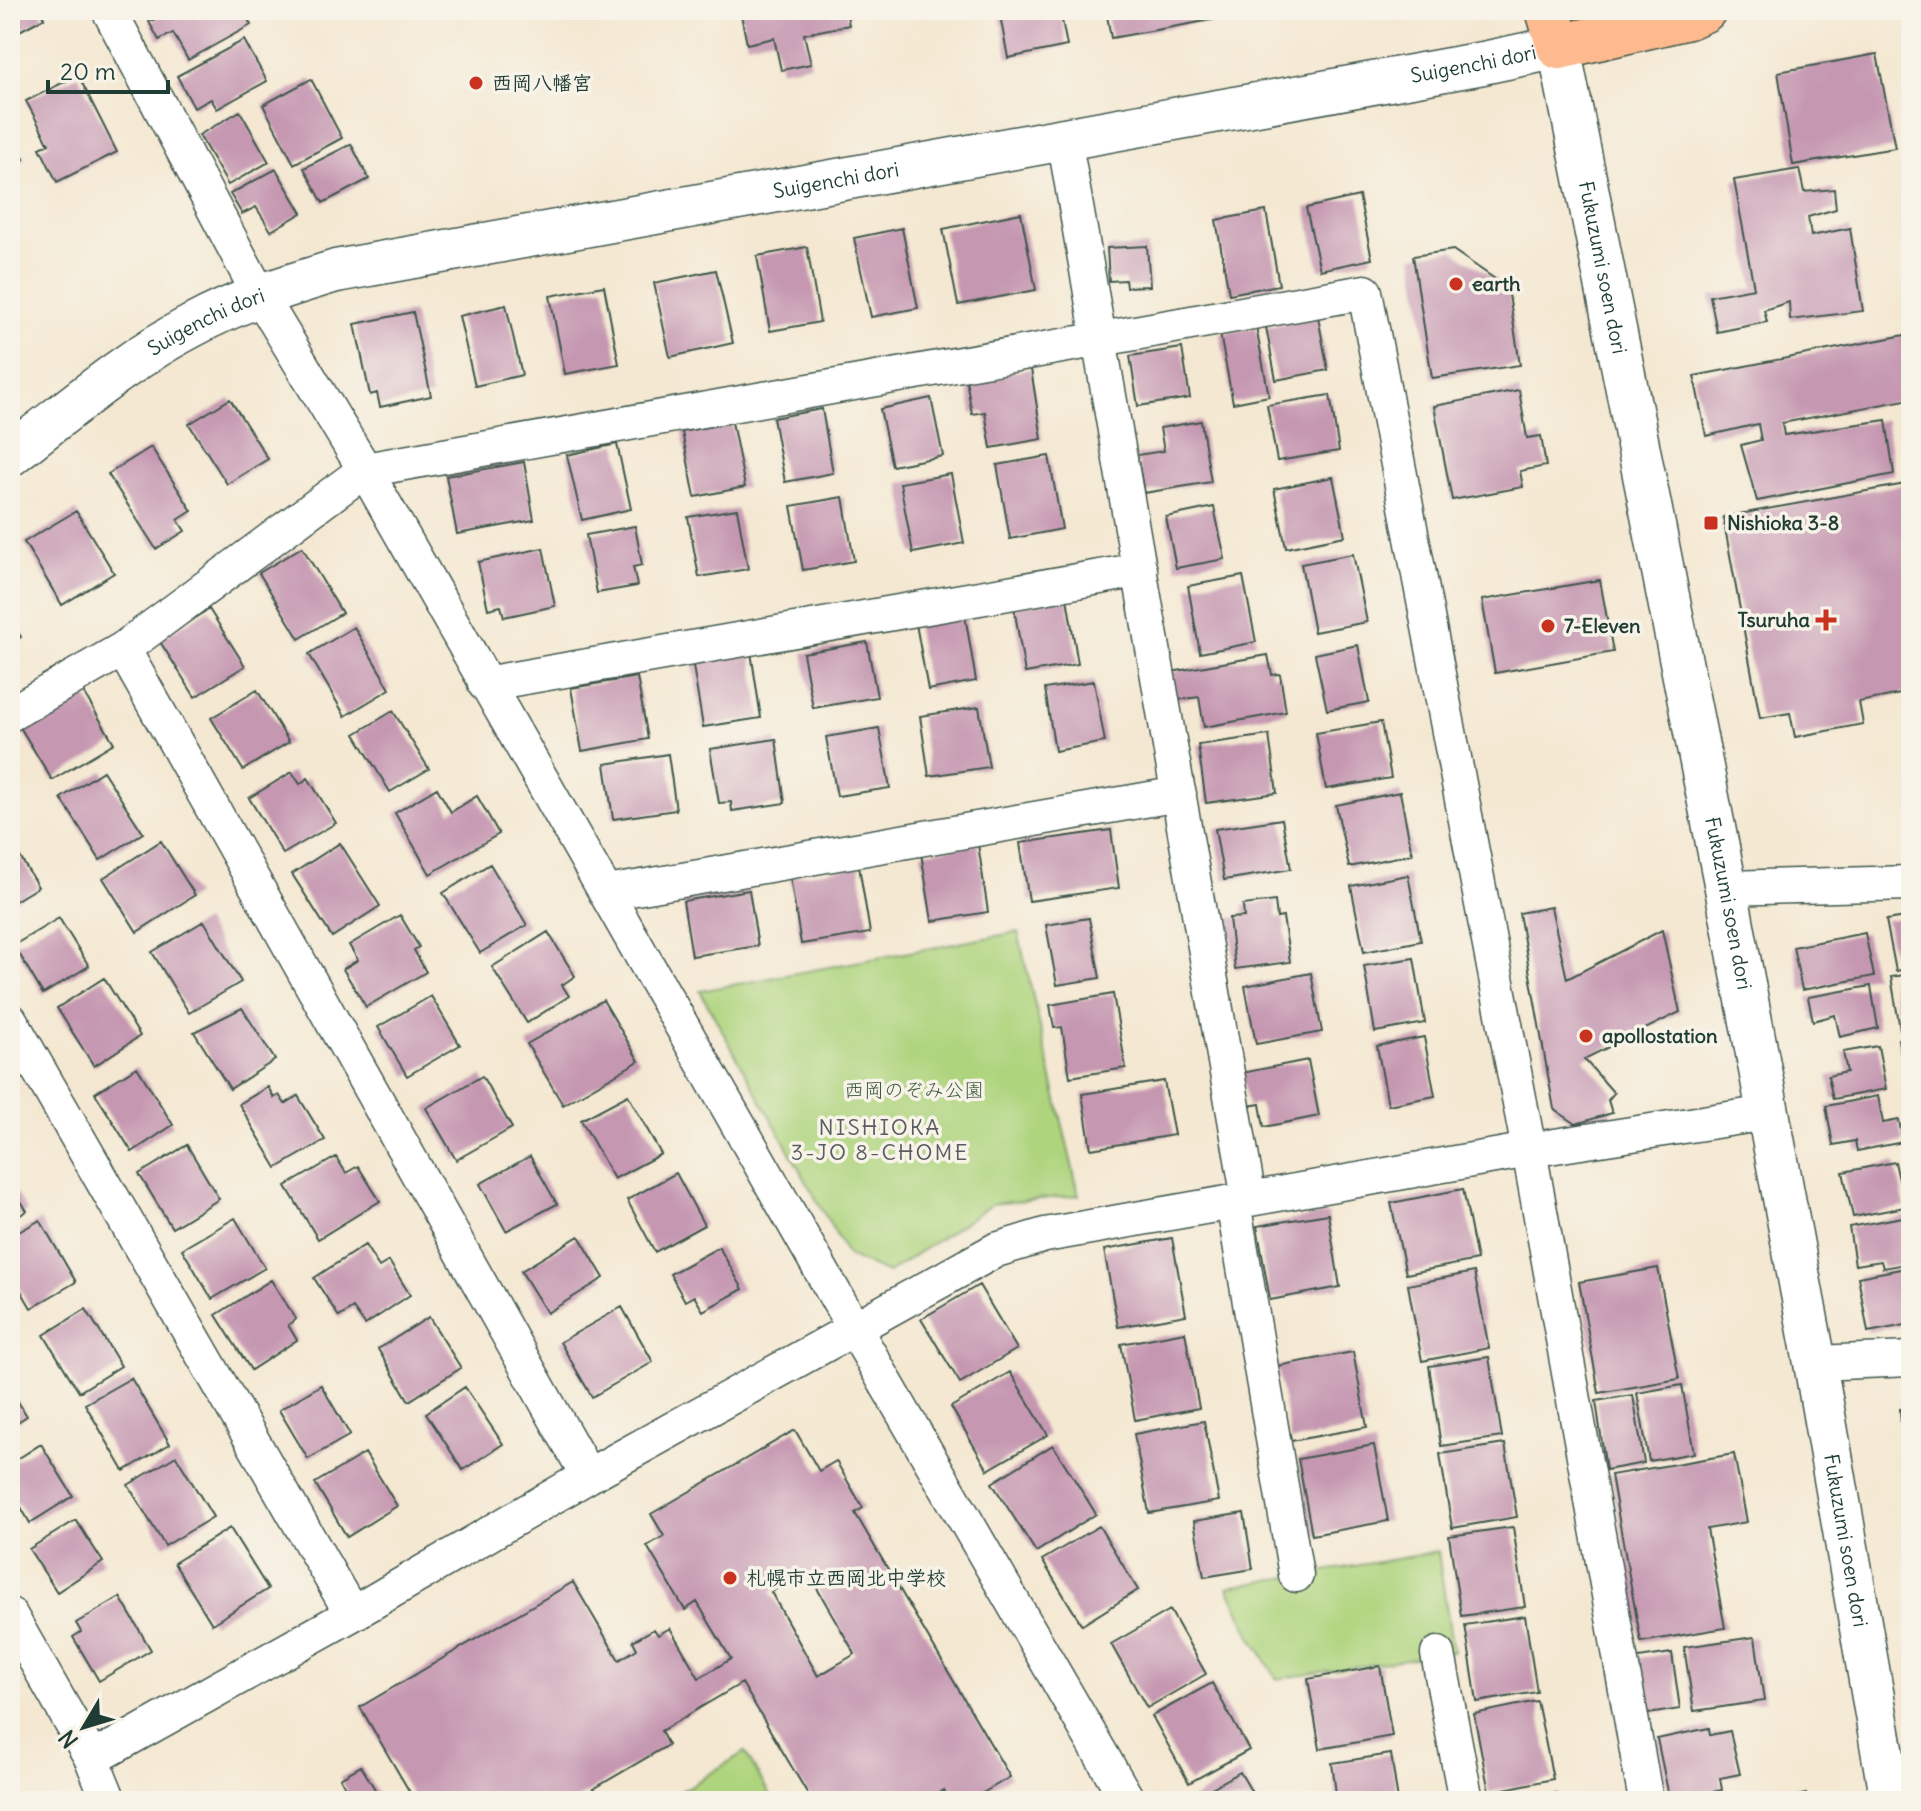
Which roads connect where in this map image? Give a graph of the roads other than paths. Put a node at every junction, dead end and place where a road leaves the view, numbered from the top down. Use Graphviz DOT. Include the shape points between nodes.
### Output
graph roads {
  1 [pos="109,10"];
  2 [pos="1704,10"];
  3 [pos="1554,28"];
  4 [pos="1064,138"];
  5 [pos="259,294"];
  6 [pos="1101,340"];
  7 [pos="10,455"];
  8 [pos="365,470"];
  9 [pos="1140,570"];
  10 [pos="123,649"];
  11 [pos="485,684"];
  12 [pos="10,714"];
  13 [pos="1179,794"];
  14 [pos="1911,883"];
  15 [pos="1726,888"];
  16 [pos="607,893"];
  17 [pos="10,1020"];
  18 [pos="1767,1113"];
  19 [pos="1529,1150"];
  20 [pos="1241,1201"];
  21 [pos="854,1328"];
  22 [pos="1911,1359"];
  23 [pos="1815,1363"];
  24 [pos="588,1476"];
  25 [pos="1296,1575"];
  26 [pos="352,1614"];
  27 [pos="10,1615"];
  28 [pos="1438,1654"];
  29 [pos="92,1759"];
  30 [pos="109,1801"];
  31 [pos="1128,1801"];
  32 [pos="1466,1801"];
  33 [pos="1646,1801"];
  34 [pos="1891,1801"];
  1 -- 5 [label="street"];
  2 -- 3 [label="main road, Suigenchi dori" via="1688,17"];
  3 -- 4 [label="street, Suigenchi dori"];
  3 -- 15 [label="street, Fukuzumi soen dori"];
  4 -- 5 [label="street, Suigenchi dori" via="336,271"];
  4 -- 6 [label="street"];
  5 -- 7 [label="street, Suigenchi dori" via="154,348"];
  5 -- 8 [label="street"];
  6 -- 8 [label="street"];
  6 -- 9 [label="street"];
  6 -- 19 [label="street" via="1365,292"];
  8 -- 10 [label="street"];
  8 -- 11 [label="street"];
  9 -- 11 [label="street"];
  9 -- 13 [label="street"];
  10 -- 12 [label="street"];
  10 -- 24 [label="street"];
  11 -- 16 [label="street"];
  13 -- 16 [label="street"];
  13 -- 20 [label="street"];
  14 -- 15 [label="street"];
  15 -- 18 [label="street, Fukuzumi soen dori"];
  16 -- 21 [label="street"];
  17 -- 26 [label="street"];
  18 -- 19 [label="street"];
  18 -- 23 [label="street, Fukuzumi soen dori"];
  19 -- 20 [label="street"];
  19 -- 33 [label="street"];
  20 -- 21 [label="street" via="1045,1235 996,1250"];
  20 -- 25 [label="street"];
  21 -- 24 [label="street"];
  21 -- 31 [label="street"];
  22 -- 23 [label="street"];
  23 -- 34 [label="street, Fukuzumi soen dori"];
  24 -- 26 [label="street"];
  26 -- 29 [label="street"];
  27 -- 29 [label="street"];
  28 -- 32 [label="street"];
  29 -- 30 [label="street"];
}
